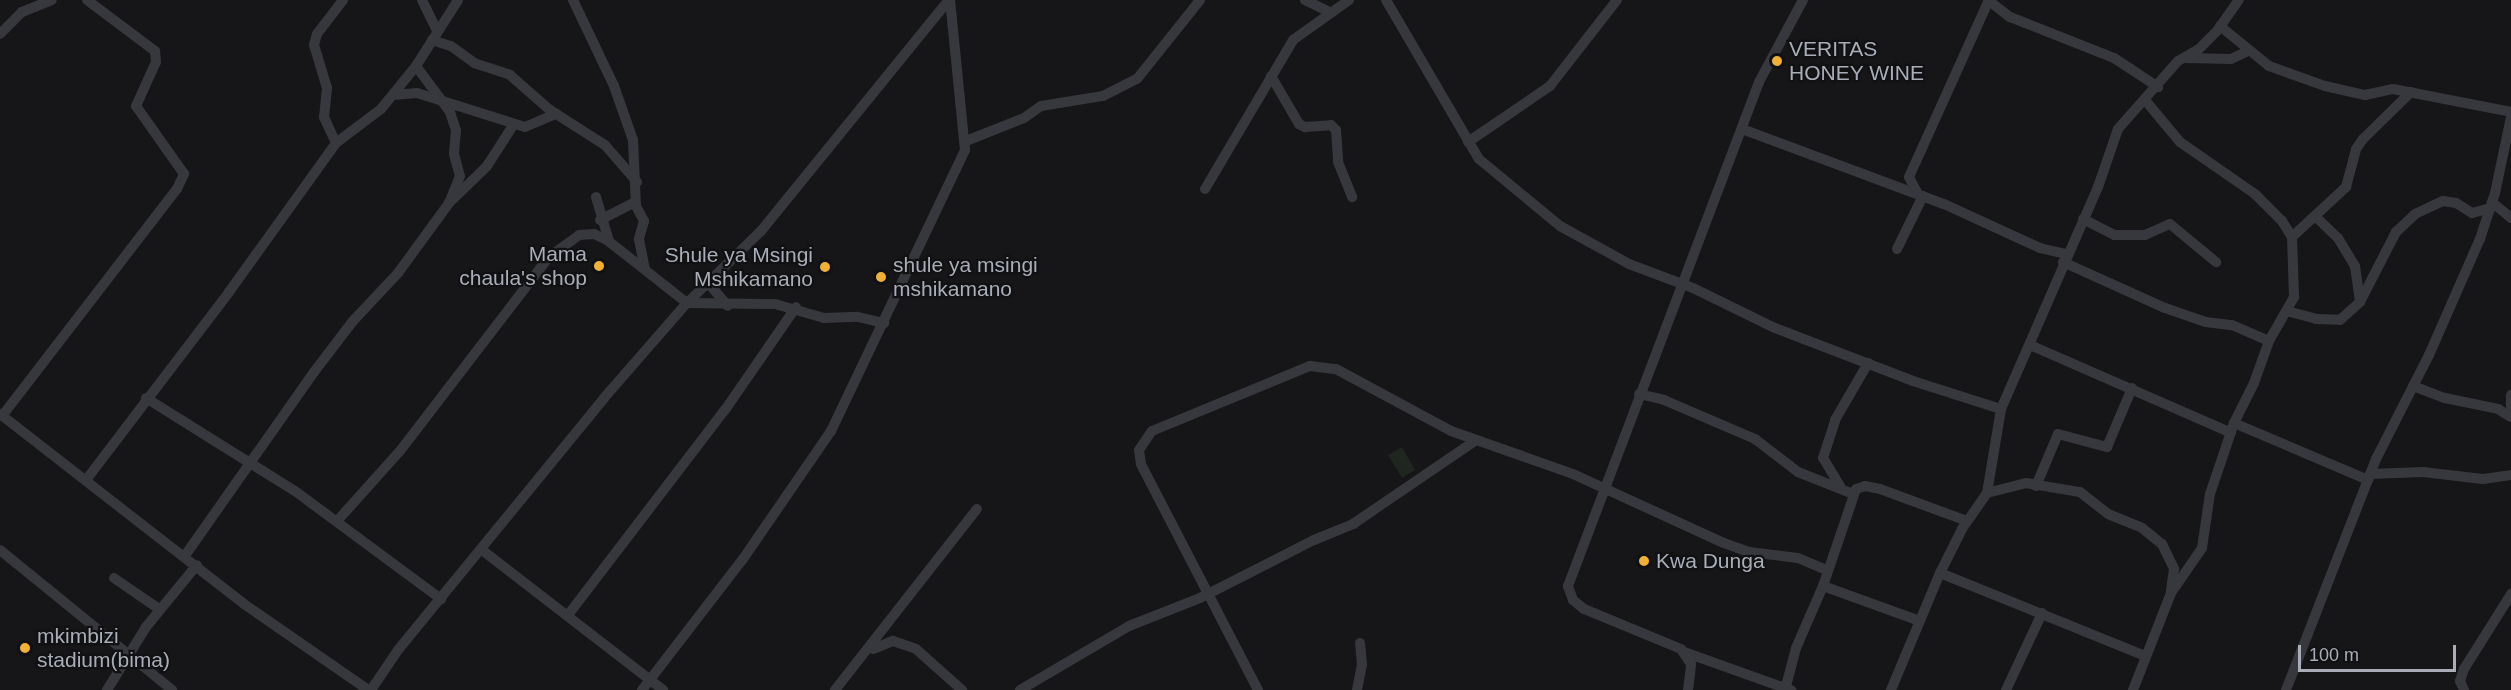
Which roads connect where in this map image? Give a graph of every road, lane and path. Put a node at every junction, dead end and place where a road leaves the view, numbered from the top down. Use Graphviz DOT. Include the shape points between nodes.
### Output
graph roads {
  1 [pos="52,0"];
  2 [pos="86,0"];
  3 [pos="343,0"];
  4 [pos="422,0"];
  5 [pos="458,0"];
  6 [pos="573,0"];
  7 [pos="950,0"];
  8 [pos="1200,0"];
  9 [pos="1305,0"];
  10 [pos="1349,0"];
  11 [pos="1386,0"];
  12 [pos="1617,0"];
  13 [pos="1803,0"];
  14 [pos="1989,0"];
  15 [pos="2239,0"];
  16 [pos="1330,12"];
  17 [pos="2220,26"];
  18 [pos="0,34"];
  19 [pos="435,35"];
  20 [pos="2247,51"];
  21 [pos="2183,58"];
  22 [pos="416,66"];
  23 [pos="1271,76"];
  24 [pos="2158,87"];
  25 [pos="2411,92"];
  26 [pos="393,95"];
  27 [pos="2145,100"];
  28 [pos="442,101"];
  29 [pos="2511,112"];
  30 [pos="556,114"];
  31 [pos="2511,117"];
  32 [pos="514,124"];
  33 [pos="1742,129"];
  34 [pos="966,141"];
  35 [pos="1467,142"];
  36 [pos="336,143"];
  37 [pos="1909,177"];
  38 [pos="637,182"];
  39 [pos="1893,187"];
  40 [pos="1205,189"];
  41 [pos="1921,195"];
  42 [pos="596,196"];
  43 [pos="1352,197"];
  44 [pos="635,202"];
  45 [pos="449,203"];
  46 [pos="2492,205"];
  47 [pos="2316,216"];
  48 [pos="2511,218"];
  49 [pos="2083,219"];
  50 [pos="600,220"];
  51 [pos="2292,237"];
  52 [pos="609,241"];
  53 [pos="1897,249"];
  54 [pos="2065,258"];
  55 [pos="2216,262"];
  56 [pos="645,269"];
  57 [pos="708,283"];
  58 [pos="1681,284"];
  59 [pos="2360,302"];
  60 [pos="687,303"];
  61 [pos="728,306"];
  62 [pos="796,307"];
  63 [pos="2287,311"];
  64 [pos="884,323"];
  65 [pos="2269,341"];
  66 [pos="2030,345"];
  67 [pos="1868,363"];
  68 [pos="2413,386"];
  69 [pos="2132,388"];
  70 [pos="1639,394"];
  71 [pos="2511,395"];
  72 [pos="146,398"];
  73 [pos="2511,406"];
  74 [pos="2001,409"];
  75 [pos="1,415"];
  76 [pos="2511,417"];
  77 [pos="2233,428"];
  78 [pos="1476,440"];
  79 [pos="250,463"];
  80 [pos="2511,475"];
  81 [pos="2369,477"];
  82 [pos="86,480"];
  83 [pos="1840,486"];
  84 [pos="2036,486"];
  85 [pos="1605,488"];
  86 [pos="1987,493"];
  87 [pos="1853,494"];
  88 [pos="976,509"];
  89 [pos="338,520"];
  90 [pos="1967,521"];
  91 [pos="0,550"];
  92 [pos="482,550"];
  93 [pos="184,557"];
  94 [pos="197,565"];
  95 [pos="1826,570"];
  96 [pos="1940,573"];
  97 [pos="114,578"];
  98 [pos="1823,585"];
  99 [pos="1210,592"];
  100 [pos="2171,593"];
  101 [pos="2511,594"];
  102 [pos="441,599"];
  103 [pos="159,609"];
  104 [pos="2042,613"];
  105 [pos="568,615"];
  106 [pos="1917,620"];
  107 [pos="1360,643"];
  108 [pos="870,650"];
  109 [pos="1684,652"];
  110 [pos="129,654"];
  111 [pos="2145,656"];
  112 [pos="650,680"];
  113 [pos="951,680"];
  114 [pos="1787,689"];
  115 [pos="107,690"];
  116 [pos="172,690"];
  117 [pos="369,690"];
  118 [pos="642,690"];
  119 [pos="663,690"];
  120 [pos="835,690"];
  121 [pos="942,690"];
  122 [pos="962,690"];
  123 [pos="1020,690"];
  124 [pos="1258,690"];
  125 [pos="1357,690"];
  126 [pos="1688,690"];
  127 [pos="1891,690"];
  128 [pos="2006,690"];
  129 [pos="2133,690"];
  130 [pos="2286,690"];
  131 [pos="2464,690"];
  1 -- 18 [label="street" via="21,12"];
  2 -- 75 [label="street" via="155,51 156,62 136,106 184,174 177,189"];
  3 -- 36 [label="street" via="319,31 314,45 327,88 324,117"];
  4 -- 19 [label="street"];
  5 -- 19 [label="street"];
  6 -- 38 [label="street" via="626,119 633,140"];
  7 -- 34 [label="street"];
  7 -- 57 [label="street" via="761,231"];
  8 -- 34 [label="street" via="1137,79 1103,96 1039,107 1023,118"];
  9 -- 16 [label="street"];
  10 -- 16 [label="street"];
  11 -- 35 [label="street"];
  12 -- 35 [label="street" via="1550,86"];
  13 -- 33 [label="street" via="1773,52"];
  14 -- 24 [label="street" via="2010,17 2114,58"];
  14 -- 37 [label="street"];
  15 -- 17 [label="street"];
  16 -- 23 [label="street" via="1293,40"];
  17 -- 20 [label="street"];
  17 -- 21 [label="street" via="2199,49"];
  19 -- 22 [label="street"];
  19 -- 30 [label="street" via="474,63 510,75"];
  20 -- 21 [label="street" via="2231,59"];
  20 -- 25 [label="street" via="2280,71 2341,91 2365,95 2387,89"];
  21 -- 24 [label="street"];
  22 -- 26 [label="street"];
  22 -- 28 [label="street"];
  23 -- 40 [label="street"];
  23 -- 43 [label="street" via="1299,124 1331,125 1336,130 1338,162"];
  24 -- 27 [label="street"];
  25 -- 29 [label="street"];
  25 -- 47 [label="street" via="2363,139 2353,157 2349,181"];
  26 -- 28 [label="street" via="412,92"];
  26 -- 36 [label="street" via="374,116"];
  27 -- 49 [label="street" via="2118,129"];
  27 -- 51 [label="street" via="2180,141 2255,194"];
  28 -- 32 [label="street" via="477,109"];
  28 -- 45 [label="street" via="456,130 454,154 460,171"];
  30 -- 32 [label="street" via="525,128"];
  30 -- 38 [label="street" via="605,145"];
  31 -- 46 [label="street"];
  32 -- 45 [label="street" via="480,174"];
  33 -- 39 [label="street"];
  33 -- 58 [label="street"];
  34 -- 64 [label="street"];
  35 -- 58 [label="street" via="1489,171 1560,226 1629,264"];
  36 -- 72 [label="street" via="230,292"];
  37 -- 39 [label="street"];
  37 -- 41 [label="street"];
  38 -- 44 [label="street"];
  39 -- 41 [label="street"];
  41 -- 53 [label="street"];
  41 -- 54 [label="street"];
  42 -- 50 [label="street"];
  44 -- 50 [label="street"];
  44 -- 56 [label="street" via="644,221 639,239"];
  45 -- 79 [label="street" via="398,273 327,355"];
  46 -- 48 [label="street"];
  46 -- 59 [label="street" via="2473,213 2443,201 2415,214 2396,232"];
  46 -- 68 [label="street"];
  47 -- 51 [label="street"];
  47 -- 59 [label="street" via="2338,238 2355,266"];
  49 -- 54 [label="street"];
  49 -- 55 [label="street" via="2109,234 2121,236 2145,235 2170,224"];
  50 -- 52 [label="street"];
  51 -- 63 [label="street" via="2294,297"];
  52 -- 56 [label="street"];
  52 -- 89 [label="street" via="594,234 579,235 549,257 400,451"];
  54 -- 65 [label="street" via="2165,308 2206,322 2232,325"];
  54 -- 66 [label="street"];
  56 -- 60 [label="street"];
  57 -- 60 [label="street"];
  57 -- 61 [label="street"];
  58 -- 67 [label="street" via="1775,327"];
  58 -- 70 [label="street"];
  59 -- 63 [label="street" via="2336,321"];
  60 -- 61 [label="street"];
  60 -- 92 [label="street" via="579,428"];
  61 -- 62 [label="street"];
  62 -- 64 [label="street" via="824,318 858,317"];
  62 -- 105 [label="street" via="725,410"];
  63 -- 65 [label="street"];
  64 -- 112 [label="street" via="831,431 743,559"];
  65 -- 77 [label="street"];
  66 -- 69 [label="street"];
  66 -- 74 [label="street"];
  67 -- 74 [label="street"];
  67 -- 83 [label="street" via="1835,420 1824,458"];
  68 -- 76 [label="street" via="2445,398 2498,409"];
  68 -- 81 [label="street"];
  69 -- 77 [label="street"];
  69 -- 84 [label="street" via="2107,447 2058,434"];
  70 -- 83 [label="street" via="1664,400 1755,439 1798,472"];
  70 -- 85 [label="street"];
  71 -- 73 [label="street"];
  72 -- 79 [label="street"];
  72 -- 82 [label="street"];
  74 -- 86 [label="street"];
  75 -- 82 [label="street"];
  77 -- 81 [label="street"];
  77 -- 100 [label="street" via="2210,494 2202,548"];
  78 -- 85 [label="street" via="1540,460"];
  78 -- 99 [label="street" via="1371,514"];
  78 -- 99 [label="street" via="1407,409 1336,369 1316,365 1152,431 1140,445 1139,458"];
  79 -- 89 [label="street"];
  79 -- 93 [label="street"];
  80 -- 81 [label="street" via="2478,479 2423,472"];
  81 -- 130 [label="street"];
  82 -- 93 [label="street"];
  83 -- 87 [label="street"];
  84 -- 86 [label="street" via="2015,483"];
  84 -- 100 [label="street" via="2080,492 2108,514 2150,534 2162,544 2174,569"];
  85 -- 95 [label="street" via="1724,543 1749,552 1798,558"];
  85 -- 109 [label="street" via="1572,575 1569,586 1573,600 1584,609 1670,642"];
  86 -- 90 [label="street"];
  87 -- 90 [label="street" via="1861,486 1869,486"];
  87 -- 95 [label="street"];
  88 -- 108 [label="street"];
  89 -- 102 [label="street"];
  90 -- 96 [label="street"];
  91 -- 110 [label="street"];
  92 -- 102 [label="street"];
  92 -- 105 [label="street"];
  93 -- 94 [label="street"];
  94 -- 103 [label="street"];
  94 -- 117 [label="street" via="244,604"];
  95 -- 98 [label="street"];
  96 -- 104 [label="street"];
  96 -- 106 [label="street"];
  97 -- 103 [label="street"];
  98 -- 106 [label="street"];
  98 -- 114 [label="street" via="1796,648"];
  99 -- 123 [label="street" via="1113,634"];
  99 -- 124 [label="street"];
  100 -- 111 [label="street"];
  101 -- 131 [label="street" via="2462,672"];
  102 -- 117 [label="street"];
  103 -- 110 [label="street"];
  104 -- 111 [label="street"];
  104 -- 128 [label="street"];
  105 -- 112 [label="street"];
  106 -- 127 [label="street"];
  107 -- 125 [label="street" via="1362,665"];
  108 -- 113 [label="street" via="893,641 902,643 916,649"];
  108 -- 120 [label="street"];
  109 -- 114 [label="street"];
  109 -- 126 [label="street" via="1691,664"];
  110 -- 115 [label="street"];
  110 -- 116 [label="street"];
  111 -- 129 [label="street"];
  112 -- 118 [label="street"];
  112 -- 119 [label="street"];
  113 -- 121 [label="street"];
  113 -- 122 [label="street"];
}
